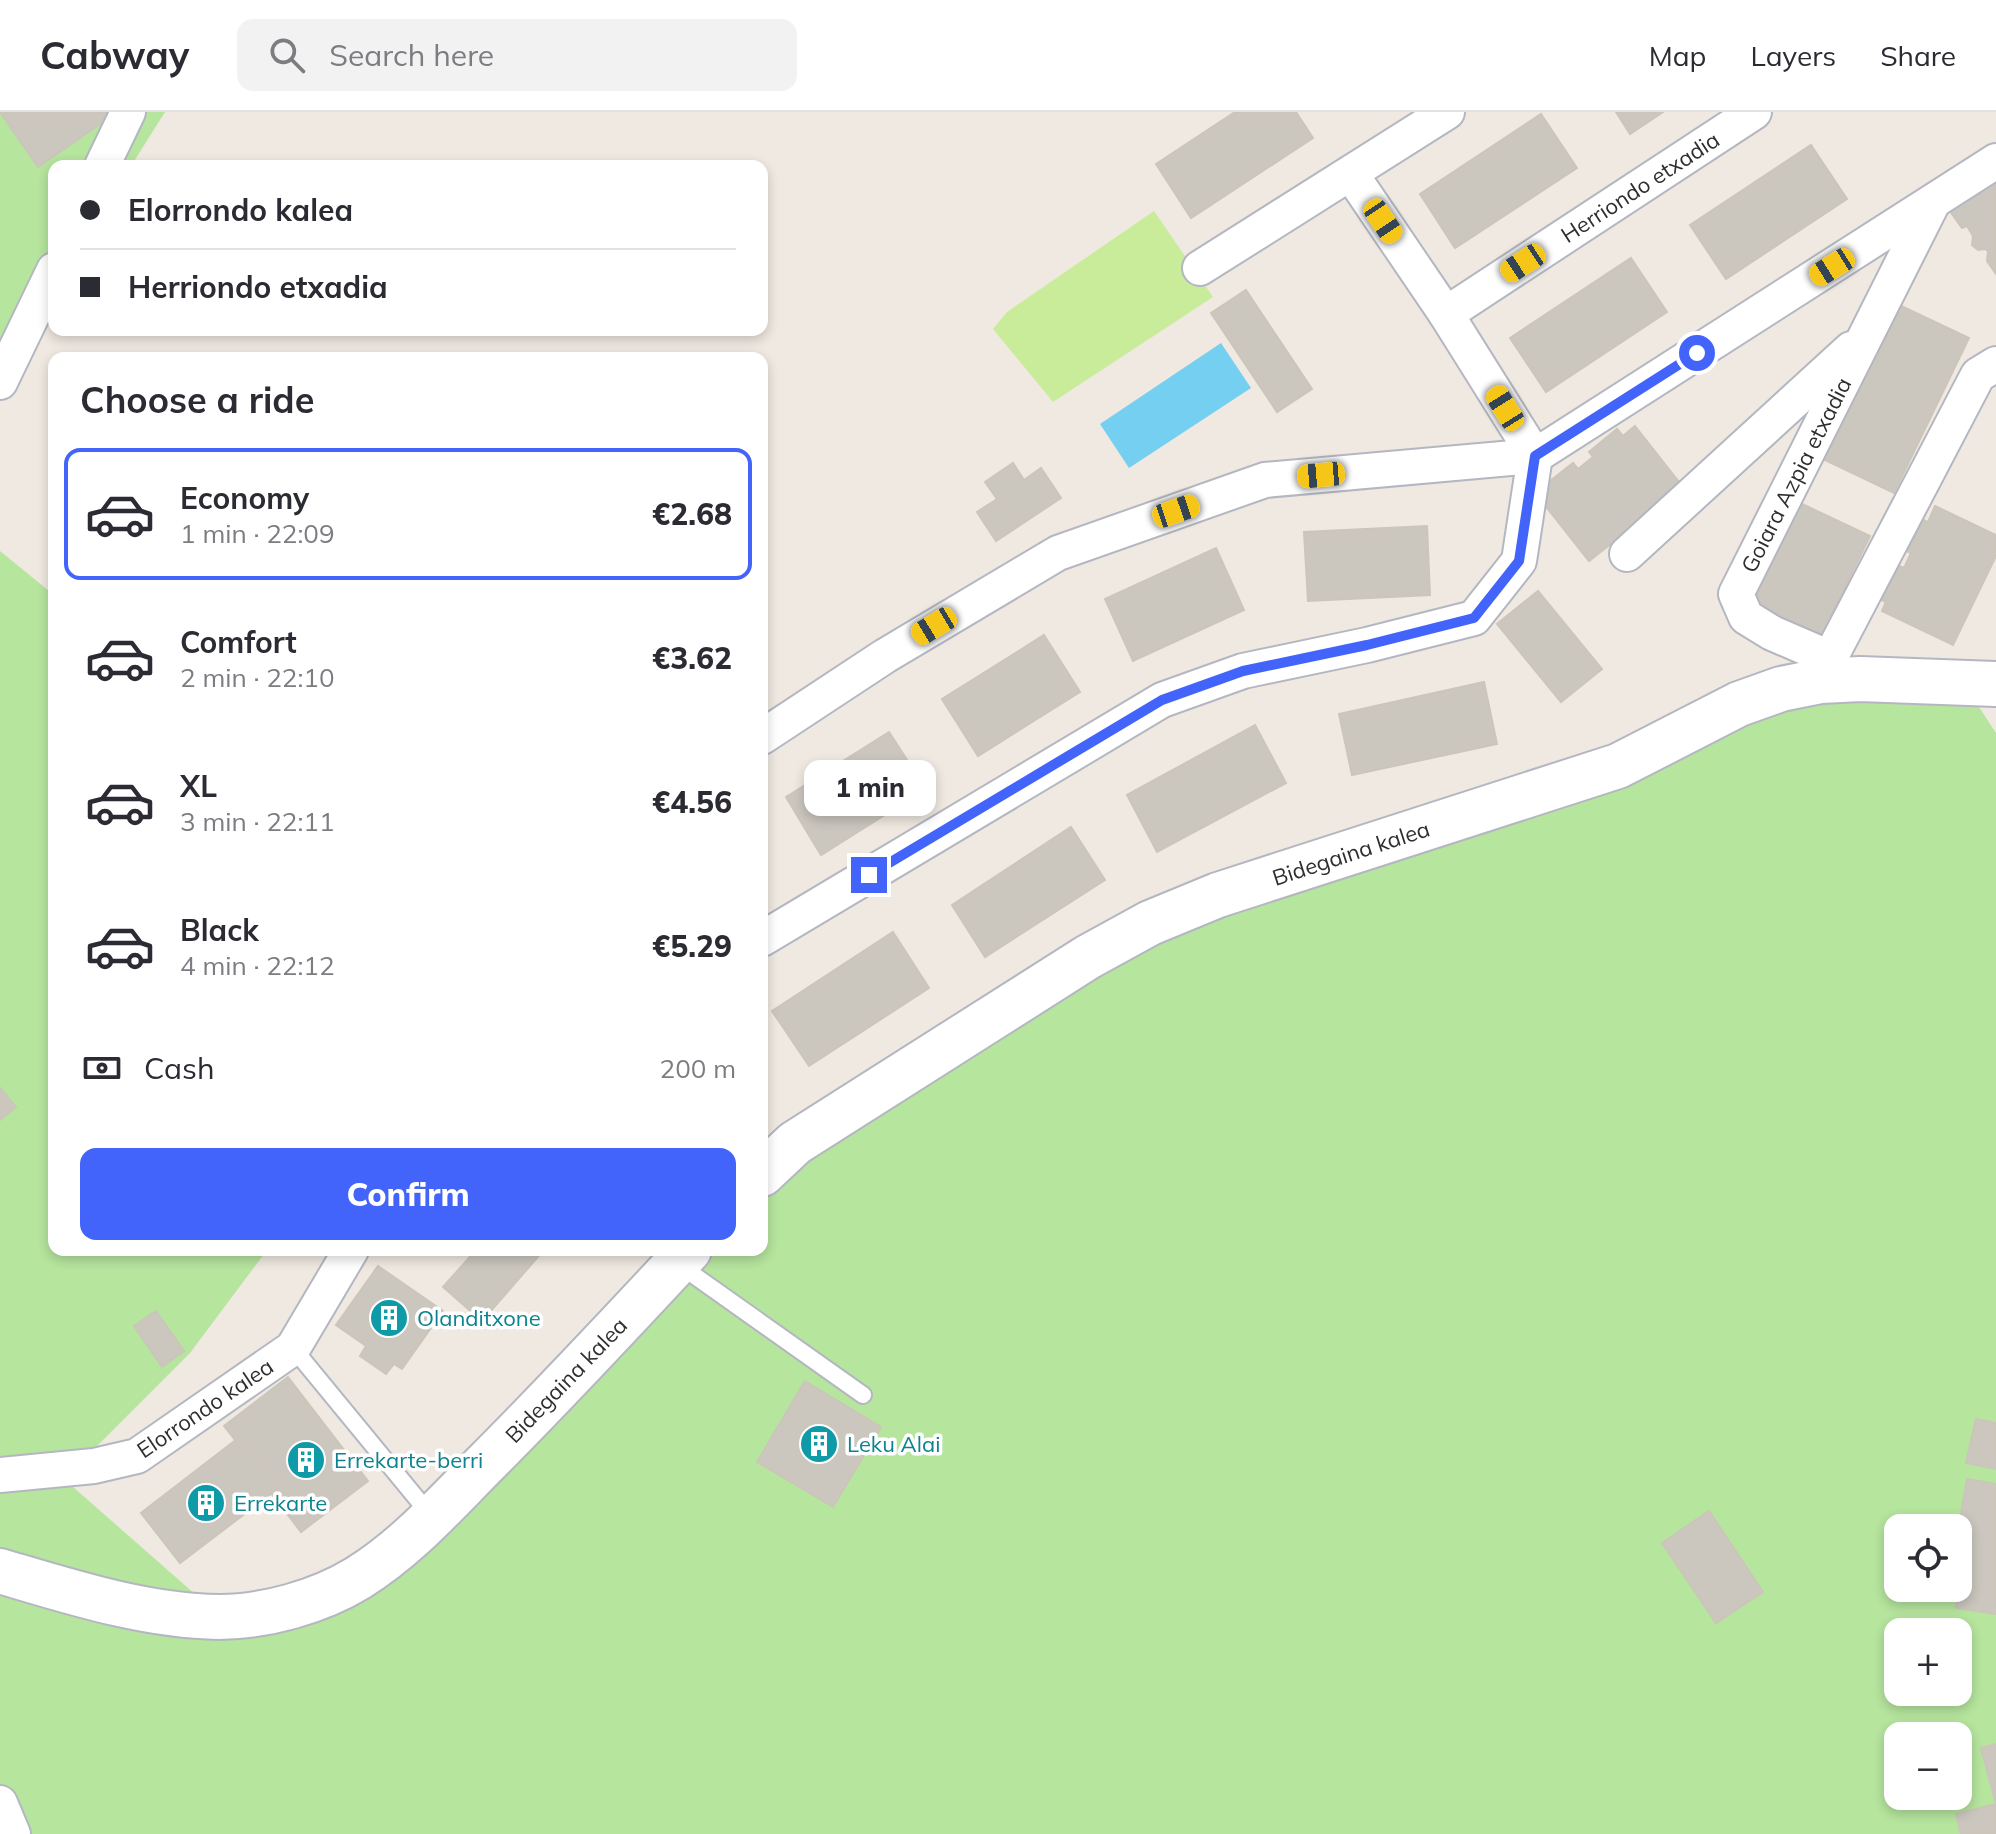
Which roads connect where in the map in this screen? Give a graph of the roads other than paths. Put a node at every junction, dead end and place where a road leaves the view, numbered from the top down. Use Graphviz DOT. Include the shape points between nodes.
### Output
graph roads {
  1 [pos="128,112"];
  2 [pos="1447,112"];
  3 [pos="1754,112"];
  4 [pos="105,160"];
  5 [pos="1996,161"];
  6 [pos="1351,174"];
  7 [pos="1933,203"];
  8 [pos="1200,268"];
  9 [pos="48,282"];
  10 [pos="1446,314"];
  11 [pos="1866,336"];
  12 [pos="1996,364"];
  13 [pos="0,382"];
  14 [pos="1535,456"];
  15 [pos="1627,554"];
  16 [pos="1826,670"];
  17 [pos="1996,684"];
  18 [pos="768,733"];
  19 [pos="768,935"];
  20 [pos="768,1168"];
  21 [pos="347,1256"];
  22 [pos="683,1257"];
  23 [pos="293,1348"];
  24 [pos="863,1395"];
  25 [pos="0,1475"];
  26 [pos="433,1518"];
  27 [pos="0,1571"];
  28 [pos="0,1803"];
  29 [pos="13,1834"];
  1 -- 4 [label="street"];
  2 -- 6 [label="street"];
  3 -- 10 [label="street, Herriondo etxadia"];
  5 -- 7 [label="street"];
  6 -- 8 [label="street"];
  6 -- 10 [label="street"];
  7 -- 11 [label="street, Goiara Azpia etxadia"];
  7 -- 14 [label="street"];
  9 -- 13 [label="street"];
  10 -- 14 [label="street"];
  11 -- 15 [label="street, Goiara Azpia etxadia"];
  11 -- 16 [label="street, Goiara Azpia etxadia" via="1736,594 1746,617"];
  12 -- 16 [label="street" via="1978,375"];
  14 -- 18 [label="street" via="1265,480 1058,553"];
  14 -- 19 [label="street" via="1519,561 1474,618 1243,671 1162,700"];
  16 -- 17 [label="street, Bidegaina kalea" via="1860,679"];
  16 -- 20 [label="street, Bidegaina kalea" via="1739,704 1618,766 1218,895 1150,923 795,1143"];
  21 -- 23 [label="street, Elorrondo kalea"];
  22 -- 24 [label="lane"];
  22 -- 26 [label="street, Bidegaina kalea"];
  23 -- 25 [label="street, Elorrondo kalea" via="137,1456"];
  23 -- 26 [label="lane"];
  26 -- 27 [label="street, Bidegaina kalea" via="356,1579 269,1611 221,1617 115,1603"];
  28 -- 29 [label="street"];
}
